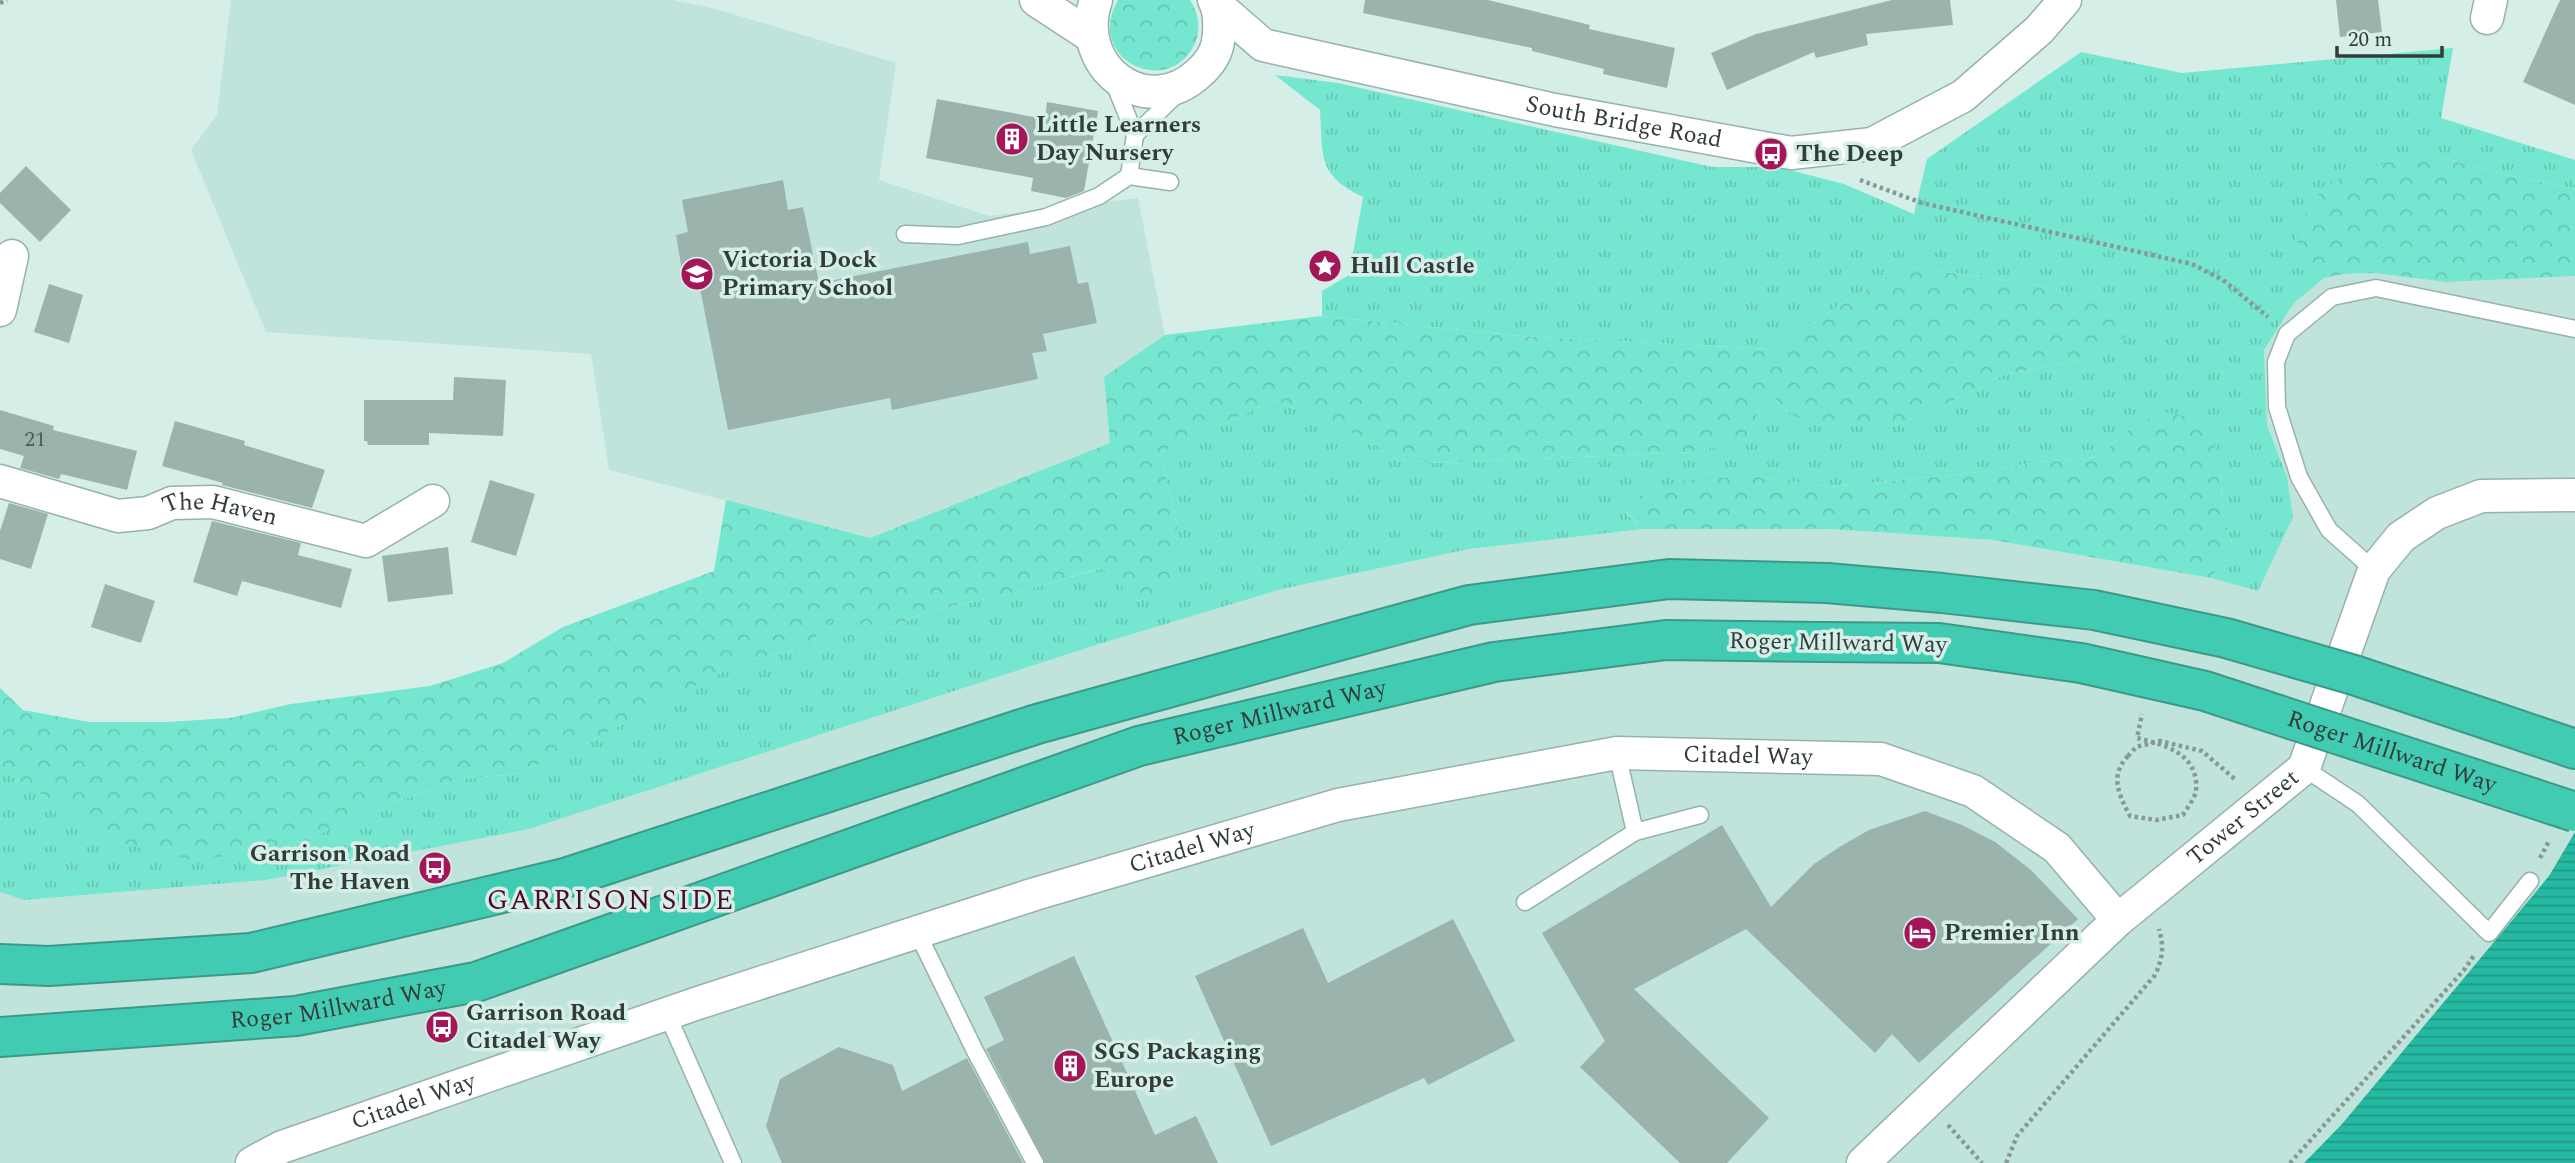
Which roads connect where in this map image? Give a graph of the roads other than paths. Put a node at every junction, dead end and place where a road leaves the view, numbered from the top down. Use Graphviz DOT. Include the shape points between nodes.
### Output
graph roads {
  1 [pos="1036,0"];
  2 [pos="1096,0"];
  3 [pos="2065,0"];
  4 [pos="1215,3"];
  5 [pos="1091,36"];
  6 [pos="1263,45"];
  7 [pos="1111,74"];
  8 [pos="1198,74"];
  9 [pos="1135,135"];
  10 [pos="1129,176"];
  11 [pos="1170,182"];
  12 [pos="905,234"];
  13 [pos="12,256"];
  14 [pos="0,310"];
  15 [pos="2575,329"];
  16 [pos="0,481"];
  17 [pos="2575,495"];
  18 [pos="433,501"];
  19 [pos="2374,570"];
  20 [pos="2575,748"];
  21 [pos="1617,753"];
  22 [pos="2304,768"];
  23 [pos="2575,812"];
  24 [pos="1700,815"];
  25 [pos="1635,832"];
  26 [pos="2529,881"];
  27 [pos="1525,902"];
  28 [pos="2130,910"];
  29 [pos="917,932"];
  30 [pos="0,948"];
  31 [pos="0,964"];
  32 [pos="50,966"];
  33 [pos="667,1014"];
  34 [pos="0,1037"];
  35 [pos="252,1163"];
  36 [pos="733,1163"];
  37 [pos="1035,1163"];
  38 [pos="1863,1163"];
  1 -- 5 [label="street"];
  2 -- 5 [label="street"];
  3 -- 6 [label="street, South Bridge Road" via="2039,30 1963,96 1872,144 1791,153 1555,110"];
  4 -- 6 [label="street, South Bridge Road"];
  4 -- 8 [label="street" via="1220,27 1217,48"];
  5 -- 7 [label="street" via="1097,57"];
  6 -- 8 [label="street"];
  7 -- 8 [label="street" via="1128,86 1149,91 1170,90"];
  7 -- 9 [label="lane"];
  8 -- 9 [label="lane"];
  9 -- 10 [label="lane"];
  10 -- 11 [label="lane"];
  10 -- 12 [label="lane" via="1099,196 1046,217 958,236"];
  13 -- 14 [label="street"];
  15 -- 19 [label="lane" via="2376,288 2332,297 2287,334 2276,362 2277,407 2299,477 2329,530"];
  16 -- 18 [label="street, The Haven" via="118,516 148,513 172,503 213,502 366,541"];
  17 -- 19 [label="street, Tower Street" via="2481,496 2437,513 2401,537"];
  19 -- 22 [label="street, Tower Street"];
  20 -- 32 [label="highway, Roger Millward Way, bridge" via="2226,638 2094,610 1827,583 1669,579 1469,605 1037,724 565,878 251,953"];
  21 -- 25 [label="lane"];
  21 -- 28 [label="street, Citadel Way" via="1881,759 1973,791 2057,848"];
  21 -- 29 [label="street, Citadel Way" via="1338,805"];
  22 -- 26 [label="lane" via="2358,804 2489,933"];
  22 -- 28 [label="street, Tower Street"];
  23 -- 34 [label="highway, Roger Millward Way, bridge" via="2205,691 2081,663 1939,643 1666,640 1494,662 1139,746 476,982 296,1016"];
  24 -- 25 [label="lane"];
  25 -- 27 [label="lane"];
  28 -- 38 [label="street, Tower Street"];
  29 -- 33 [label="street, Citadel Way"];
  29 -- 37 [label="lane"];
  30 -- 32 [label="highway, Roger Millward Way"];
  31 -- 32 [label="highway, Roger Millward Way"];
  33 -- 35 [label="street, Citadel Way" via="282,1147"];
  33 -- 36 [label="lane"];
}
